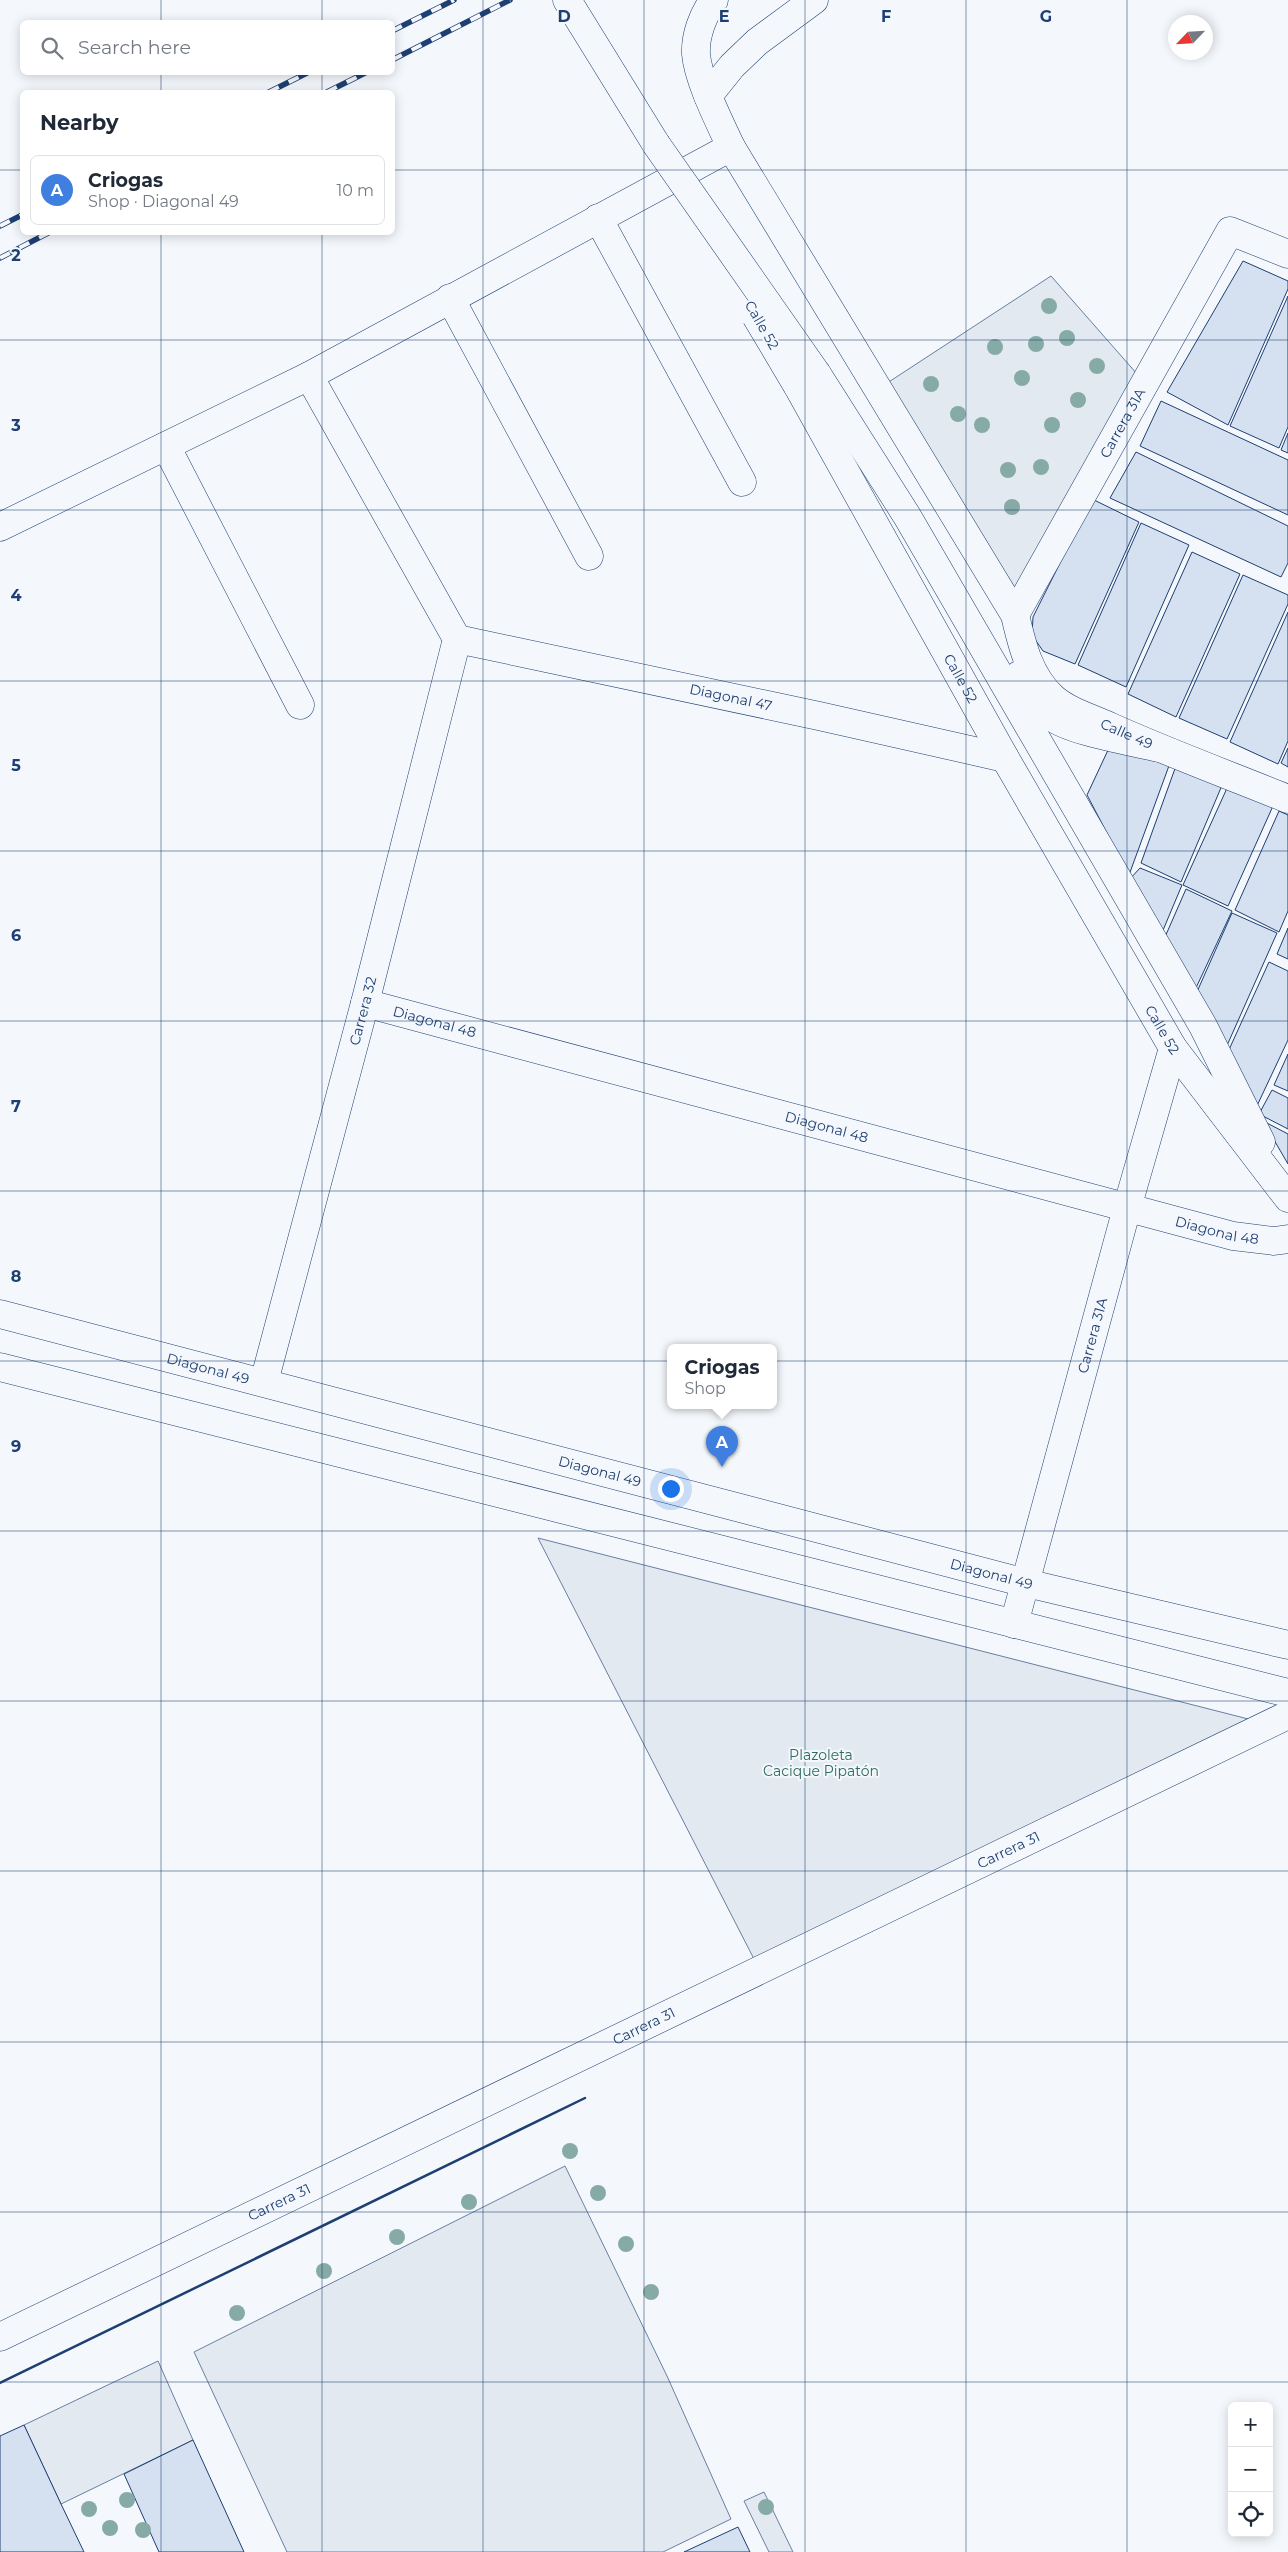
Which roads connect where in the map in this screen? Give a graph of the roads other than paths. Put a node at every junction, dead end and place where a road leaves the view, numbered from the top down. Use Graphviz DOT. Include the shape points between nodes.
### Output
graph roads {
  1 [pos="567,0"];
  2 [pos="714,0"];
  3 [pos="814,0"];
  4 [pos="708,96"];
  5 [pos="731,147"];
  6 [pos="598,218"];
  7 [pos="1288,254"];
  8 [pos="450,298"];
  9 [pos="309,376"];
  10 [pos="807,380"];
  11 [pos="166,446"];
  12 [pos="742,482"];
  13 [pos="908,516"];
  14 [pos="0,528"];
  15 [pos="588,556"];
  16 [pos="1015,616"];
  17 [pos="457,640"];
  18 [pos="300,705"];
  19 [pos="1159,748"];
  20 [pos="1005,758"];
  21 [pos="1288,799"];
  22 [pos="365,1003"];
  23 [pos="1173,1048"];
  24 [pos="1288,1197"];
  25 [pos="1127,1208"];
  26 [pos="1288,1239"];
  27 [pos="0,1314"];
  28 [pos="0,1367"];
  29 [pos="264,1382"];
  30 [pos="1026,1583"];
  31 [pos="1014,1624"];
  32 [pos="1288,1645"];
  33 [pos="1288,1693"];
  34 [pos="1288,1715"];
  35 [pos="0,2337"];
  1 -- 10 [label="street, Calle 52, bridge"];
  2 -- 4 [label="street, Calle 49" via="704,14 696,54"];
  3 -- 4 [label="street" via="757,42"];
  4 -- 5 [label="street, Calle 49"];
  5 -- 6 [label="street"];
  5 -- 16 [label="street, Calle 49"];
  6 -- 8 [label="street"];
  6 -- 12 [label="street"];
  7 -- 16 [label="street, Carrera 31A" via="1230,231"];
  8 -- 9 [label="street"];
  8 -- 15 [label="street"];
  9 -- 11 [label="street"];
  9 -- 17 [label="street"];
  10 -- 13 [label="street, Calle 52"];
  10 -- 20 [label="street, Calle 52"];
  11 -- 14 [label="street"];
  11 -- 18 [label="street"];
  13 -- 19 [label="street" via="959,578 1035,700 1049,715 1063,723"];
  13 -- 24 [label="street, Calle 52" via="1203,1026"];
  16 -- 19 [label="street, Calle 49" via="1028,663 1037,680 1053,698 1070,709"];
  17 -- 20 [label="street, Diagonal 47"];
  17 -- 22 [label="street, Carrera 32"];
  19 -- 21 [label="street, Calle 49"];
  20 -- 23 [label="street, Calle 52"];
  22 -- 25 [label="street, Diagonal 48"];
  22 -- 29 [label="street, Carrera 32"];
  23 -- 24 [label="street, Calle 52"];
  23 -- 25 [label="street, Carrera 31A"];
  25 -- 26 [label="street, Diagonal 48" via="1233,1236 1274,1241"];
  25 -- 30 [label="street, Carrera 31A"];
  27 -- 29 [label="street, Diagonal 49"];
  28 -- 31 [label="street"];
  29 -- 30 [label="street, Diagonal 49"];
  30 -- 31 [label="street, Carrera 31A"];
  30 -- 32 [label="street, Diagonal 49"];
  31 -- 33 [label="street"];
  34 -- 35 [label="street, Carrera 31"];
}
